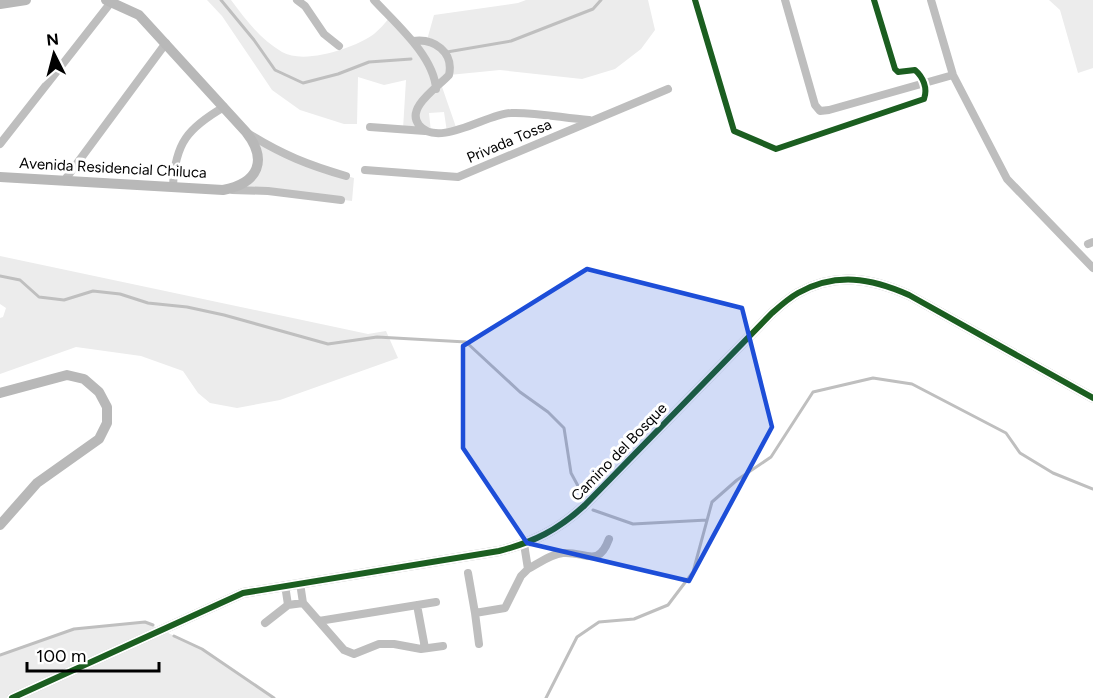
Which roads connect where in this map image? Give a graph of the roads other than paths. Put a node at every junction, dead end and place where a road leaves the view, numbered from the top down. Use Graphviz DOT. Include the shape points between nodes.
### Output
graph roads {
  1 [pos="26,0"];
  2 [pos="297,0"];
  3 [pos="374,0"];
  4 [pos="695,0"];
  5 [pos="785,0"];
  6 [pos="874,0"];
  7 [pos="931,0"];
  8 [pos="109,1"];
  9 [pos="0,4"];
  10 [pos="413,41"];
  11 [pos="166,43"];
  12 [pos="339,46"];
  13 [pos="953,75"];
  14 [pos="925,84"];
  15 [pos="436,89"];
  16 [pos="668,89"];
  17 [pos="224,108"];
  18 [pos="590,121"];
  19 [pos="370,127"];
  20 [pos="425,131"];
  21 [pos="246,132"];
  22 [pos="0,144"];
  23 [pos="365,170"];
  24 [pos="346,176"];
  25 [pos="0,177"];
  26 [pos="64,181"];
  27 [pos="173,186"];
  28 [pos="224,190"];
  29 [pos="341,200"];
  30 [pos="1093,268"];
  31 [pos="0,393"];
  32 [pos="1093,398"];
  33 [pos="0,525"];
  34 [pos="609,539"];
  35 [pos="524,544"];
  36 [pos="528,568"];
  37 [pos="468,573"];
  38 [pos="300,583"];
  39 [pos="285,585"];
  40 [pos="436,602"];
  41 [pos="303,603"];
  42 [pos="288,605"];
  43 [pos="417,605"];
  44 [pos="475,613"];
  45 [pos="319,621"];
  46 [pos="265,622"];
  47 [pos="479,645"];
  48 [pos="443,646"];
  49 [pos="425,648"];
  50 [pos="12,698"];
  1 -- 9 [label="street"];
  2 -- 12 [label="street"];
  3 -- 10 [label="street"];
  4 -- 14 [label="street" via="734,131 776,149 918,102 926,94"];
  5 -- 14 [label="street" via="820,111"];
  6 -- 14 [label="street" via="895,69 915,70"];
  7 -- 13 [label="street"];
  8 -- 11 [label="street, Avenida Residencial Chiluca" via="139,15"];
  8 -- 22 [label="street"];
  10 -- 15 [label="street" via="434,74"];
  10 -- 15 [label="street" via="428,40 448,58 449,75"];
  11 -- 17 [label="street, Avenida Residencial Chiluca"];
  11 -- 26 [label="street"];
  13 -- 14 [label="street"];
  13 -- 30 [label="street" via="1007,179"];
  15 -- 20 [label="street" via="417,108 418,125"];
  16 -- 18 [label="street, Privada Tossa"];
  17 -- 21 [label="street, Avenida Residencial Chiluca"];
  17 -- 27 [label="street" via="202,120 184,139 174,163"];
  18 -- 20 [label="street, Privada Tossa" via="508,112 454,131"];
  18 -- 23 [label="street, Privada Tossa" via="458,177"];
  19 -- 20 [label="street, Privada Tossa"];
  21 -- 24 [label="street, Avenida Residencial Chiluca" via="276,151"];
  21 -- 28 [label="street, Avenida Residencial Chiluca" via="256,145 259,161 252,176 240,187"];
  25 -- 26 [label="street, Avenida Residencial Chiluca"];
  26 -- 27 [label="street, Avenida Residencial Chiluca"];
  27 -- 28 [label="street, Avenida Residencial Chiluca"];
  28 -- 29 [label="street, Avenida Residencial Chiluca"];
  31 -- 33 [label="street" via="67,375 84,379 99,392 106,407 107,423 99,439 37,483"];
  32 -- 35 [label="street, Camino del Bosque" via="886,285 848,279 817,285 772,313 566,522"];
  34 -- 36 [label="street" via="598,556 564,552"];
  35 -- 36 [label="street"];
  35 -- 38 [label="street, Camino del Bosque"];
  36 -- 44 [label="street" via="505,608"];
  37 -- 44 [label="street"];
  38 -- 39 [label="street, Camino del Bosque"];
  38 -- 41 [label="street"];
  39 -- 42 [label="street"];
  39 -- 50 [label="street, Camino del Bosque" via="243,593"];
  40 -- 43 [label="street"];
  41 -- 42 [label="street"];
  41 -- 45 [label="street"];
  42 -- 46 [label="street"];
  43 -- 45 [label="street"];
  43 -- 49 [label="street"];
  44 -- 47 [label="street"];
  45 -- 49 [label="street" via="344,650 354,654 379,644"];
  48 -- 49 [label="street"];
}
